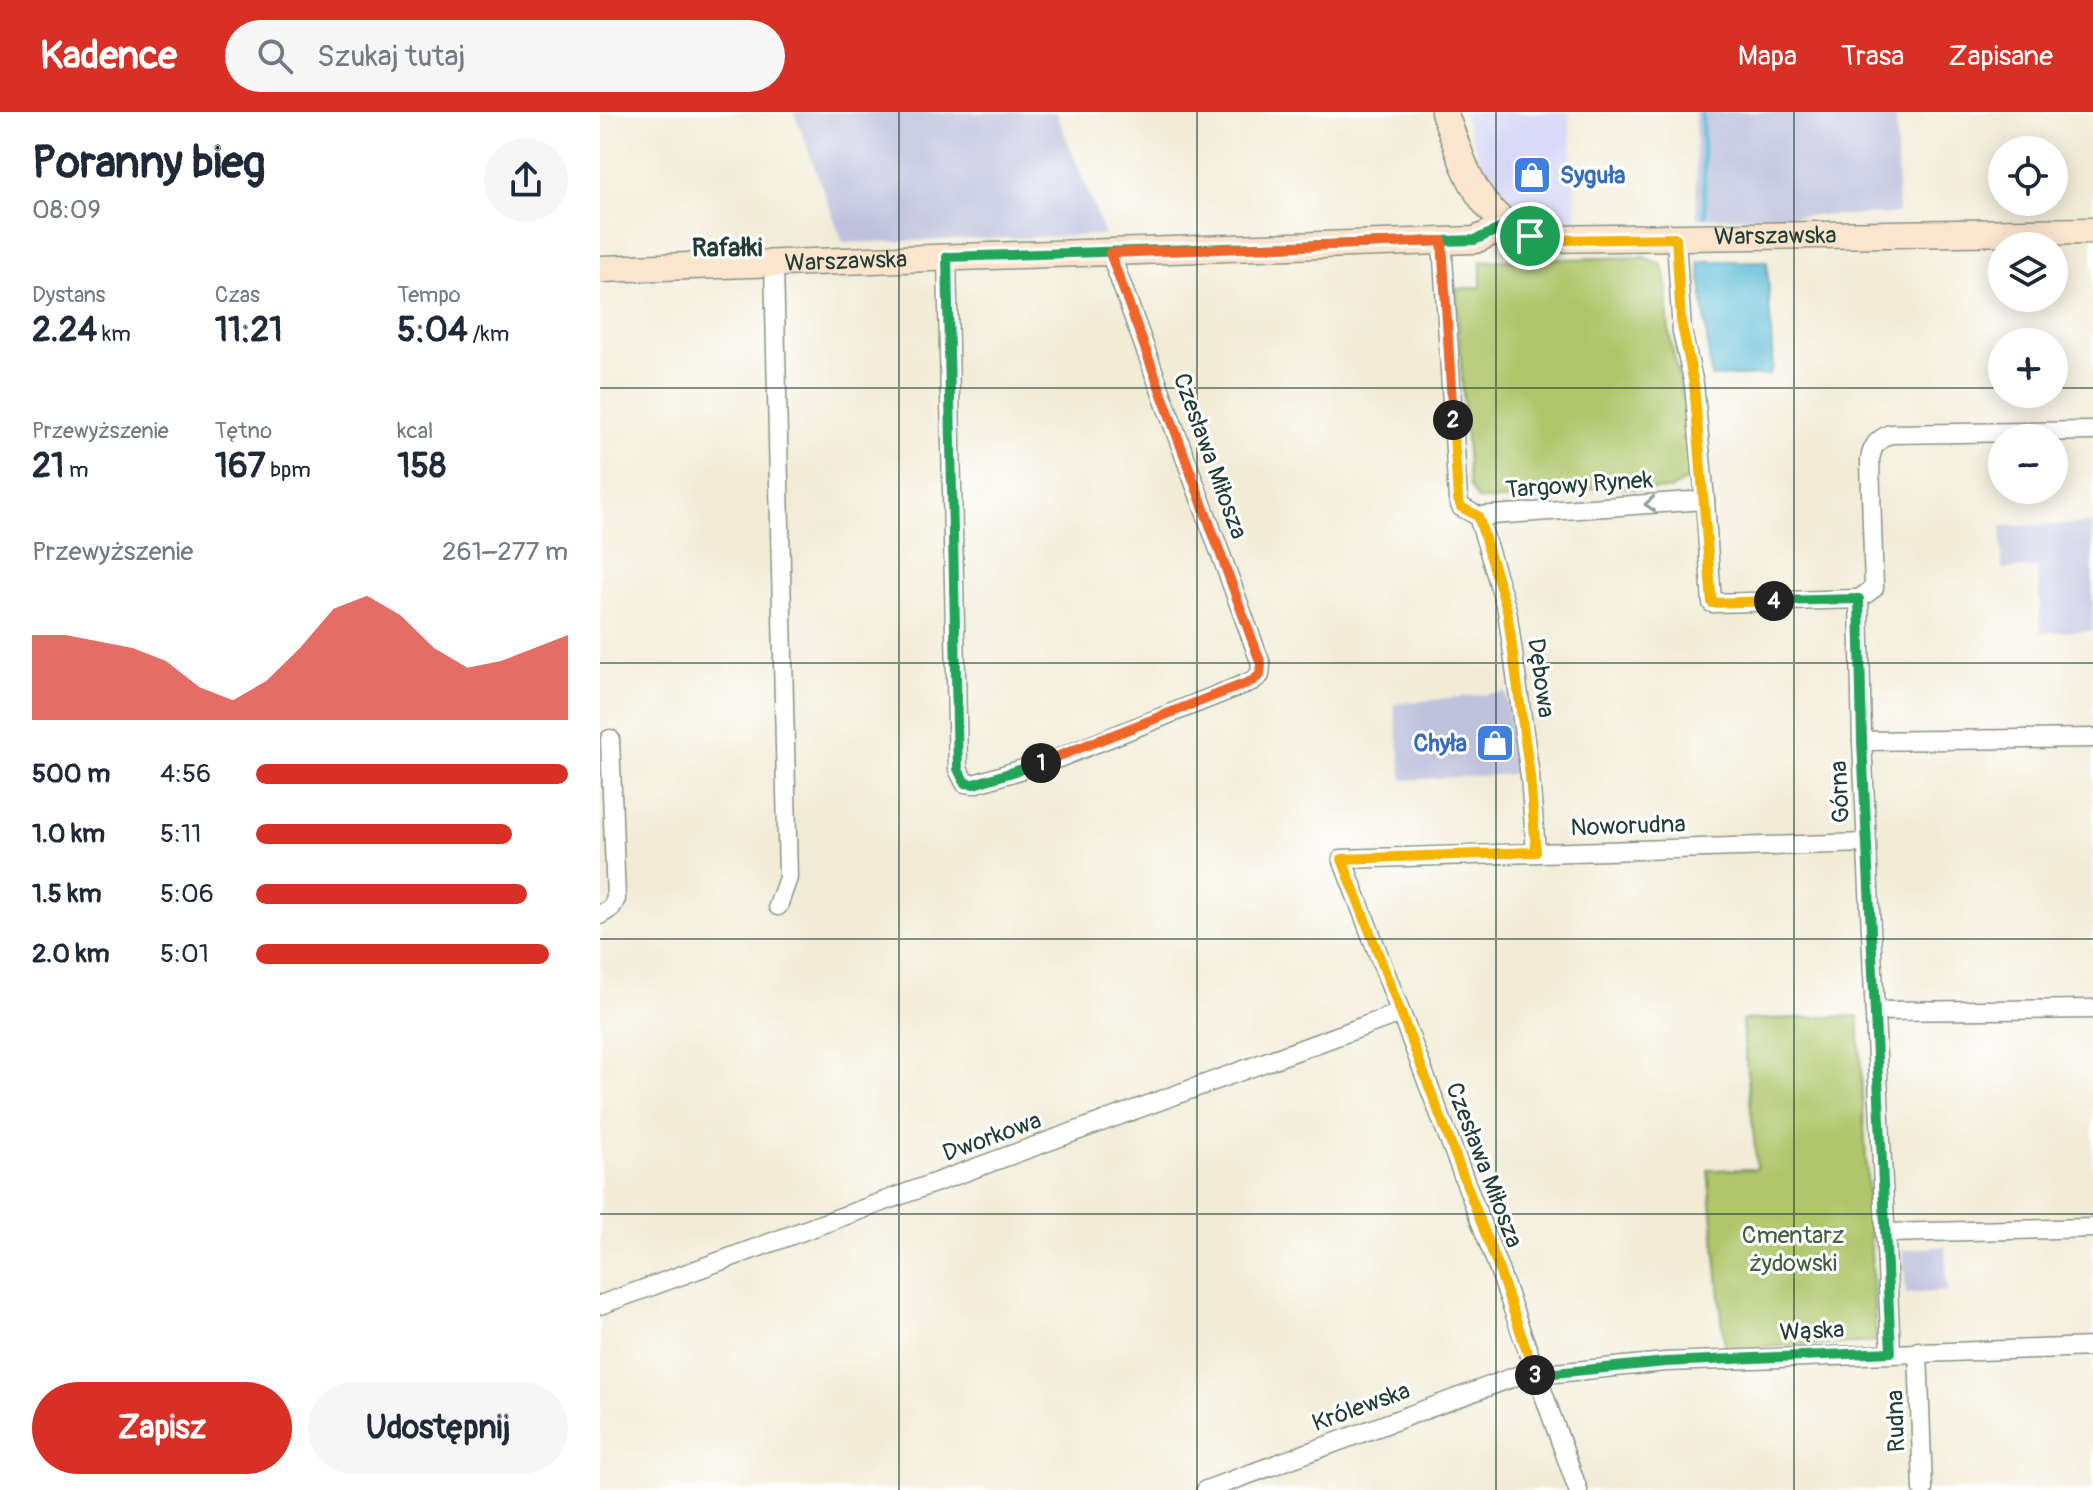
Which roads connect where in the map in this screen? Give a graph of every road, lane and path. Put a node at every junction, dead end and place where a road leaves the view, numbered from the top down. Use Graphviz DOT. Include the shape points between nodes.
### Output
graph roads {
  1 [pos="1444,112"];
  2 [pos="1506,226"];
  3 [pos="2093,231"];
  4 [pos="1676,238"];
  5 [pos="1442,241"];
  6 [pos="1110,253"];
  7 [pos="947,257"];
  8 [pos="774,263"];
  9 [pos="600,269"];
  10 [pos="2093,431"];
  11 [pos="1705,500"];
  12 [pos="1478,516"];
  13 [pos="1859,599"];
  14 [pos="2093,738"];
  15 [pos="610,739"];
  16 [pos="1862,741"];
  17 [pos="1867,843"];
  18 [pos="1536,852"];
  19 [pos="1342,859"];
  20 [pos="778,906"];
  21 [pos="600,915"];
  22 [pos="2093,1009"];
  23 [pos="1875,1011"];
  24 [pos="1400,1013"];
  25 [pos="2093,1228"];
  26 [pos="1885,1233"];
  27 [pos="600,1305"];
  28 [pos="2093,1347"];
  29 [pos="1918,1351"];
  30 [pos="1891,1352"];
  31 [pos="1534,1373"];
  32 [pos="1206,1490"];
  33 [pos="1578,1490"];
  34 [pos="1923,1490"];
  1 -- 2 [label="street" via="1478,194"];
  2 -- 4 [label="street, Warszawska" via="1562,240"];
  2 -- 5 [label="street, Warszawska" via="1475,240"];
  3 -- 4 [label="street, Warszawska"];
  4 -- 11 [label="street" via="1681,321 1694,384"];
  5 -- 6 [label="street, Warszawska"];
  5 -- 12 [label="street, Targowy Rynek" via="1458,499 1461,507"];
  6 -- 7 [label="street, Warszawska"];
  6 -- 7 [label="street, Czesława Miłosza" via="1261,664 1260,675 1059,758 974,784 965,783 958,769"];
  7 -- 8 [label="street, Warszawska"];
  8 -- 9 [label="street, Warszawska"];
  8 -- 20 [label="street" via="788,878"];
  10 -- 13 [label="street" via="1881,438 1870,460 1874,588"];
  11 -- 12 [label="street, Targowy Rynek, one-way"];
  11 -- 13 [label="street" via="1712,603"];
  12 -- 18 [label="street, Dębowa" via="1507,610"];
  13 -- 16 [label="street, Górna"];
  14 -- 16 [label="street"];
  15 -- 21 [label="street" via="616,899"];
  16 -- 17 [label="street, Górna"];
  17 -- 18 [label="street, Noworudna"];
  17 -- 23 [label="street, Górna"];
  18 -- 19 [label="street, Noworudna"];
  19 -- 24 [label="street, Czesława Miłosza"];
  22 -- 23 [label="street"];
  23 -- 26 [label="street, Górna"];
  24 -- 27 [label="street, Dworkowa"];
  24 -- 31 [label="street, Czesława Miłosza"];
  25 -- 26 [label="street"];
  26 -- 30 [label="street"];
  28 -- 29 [label="street, Wąska"];
  29 -- 30 [label="street, Wąska"];
  29 -- 34 [label="street, Rudna"];
  30 -- 31 [label="street, Wąska"];
  31 -- 32 [label="street, Królewska"];
  31 -- 33 [label="street, Czesława Miłosza"];
}
